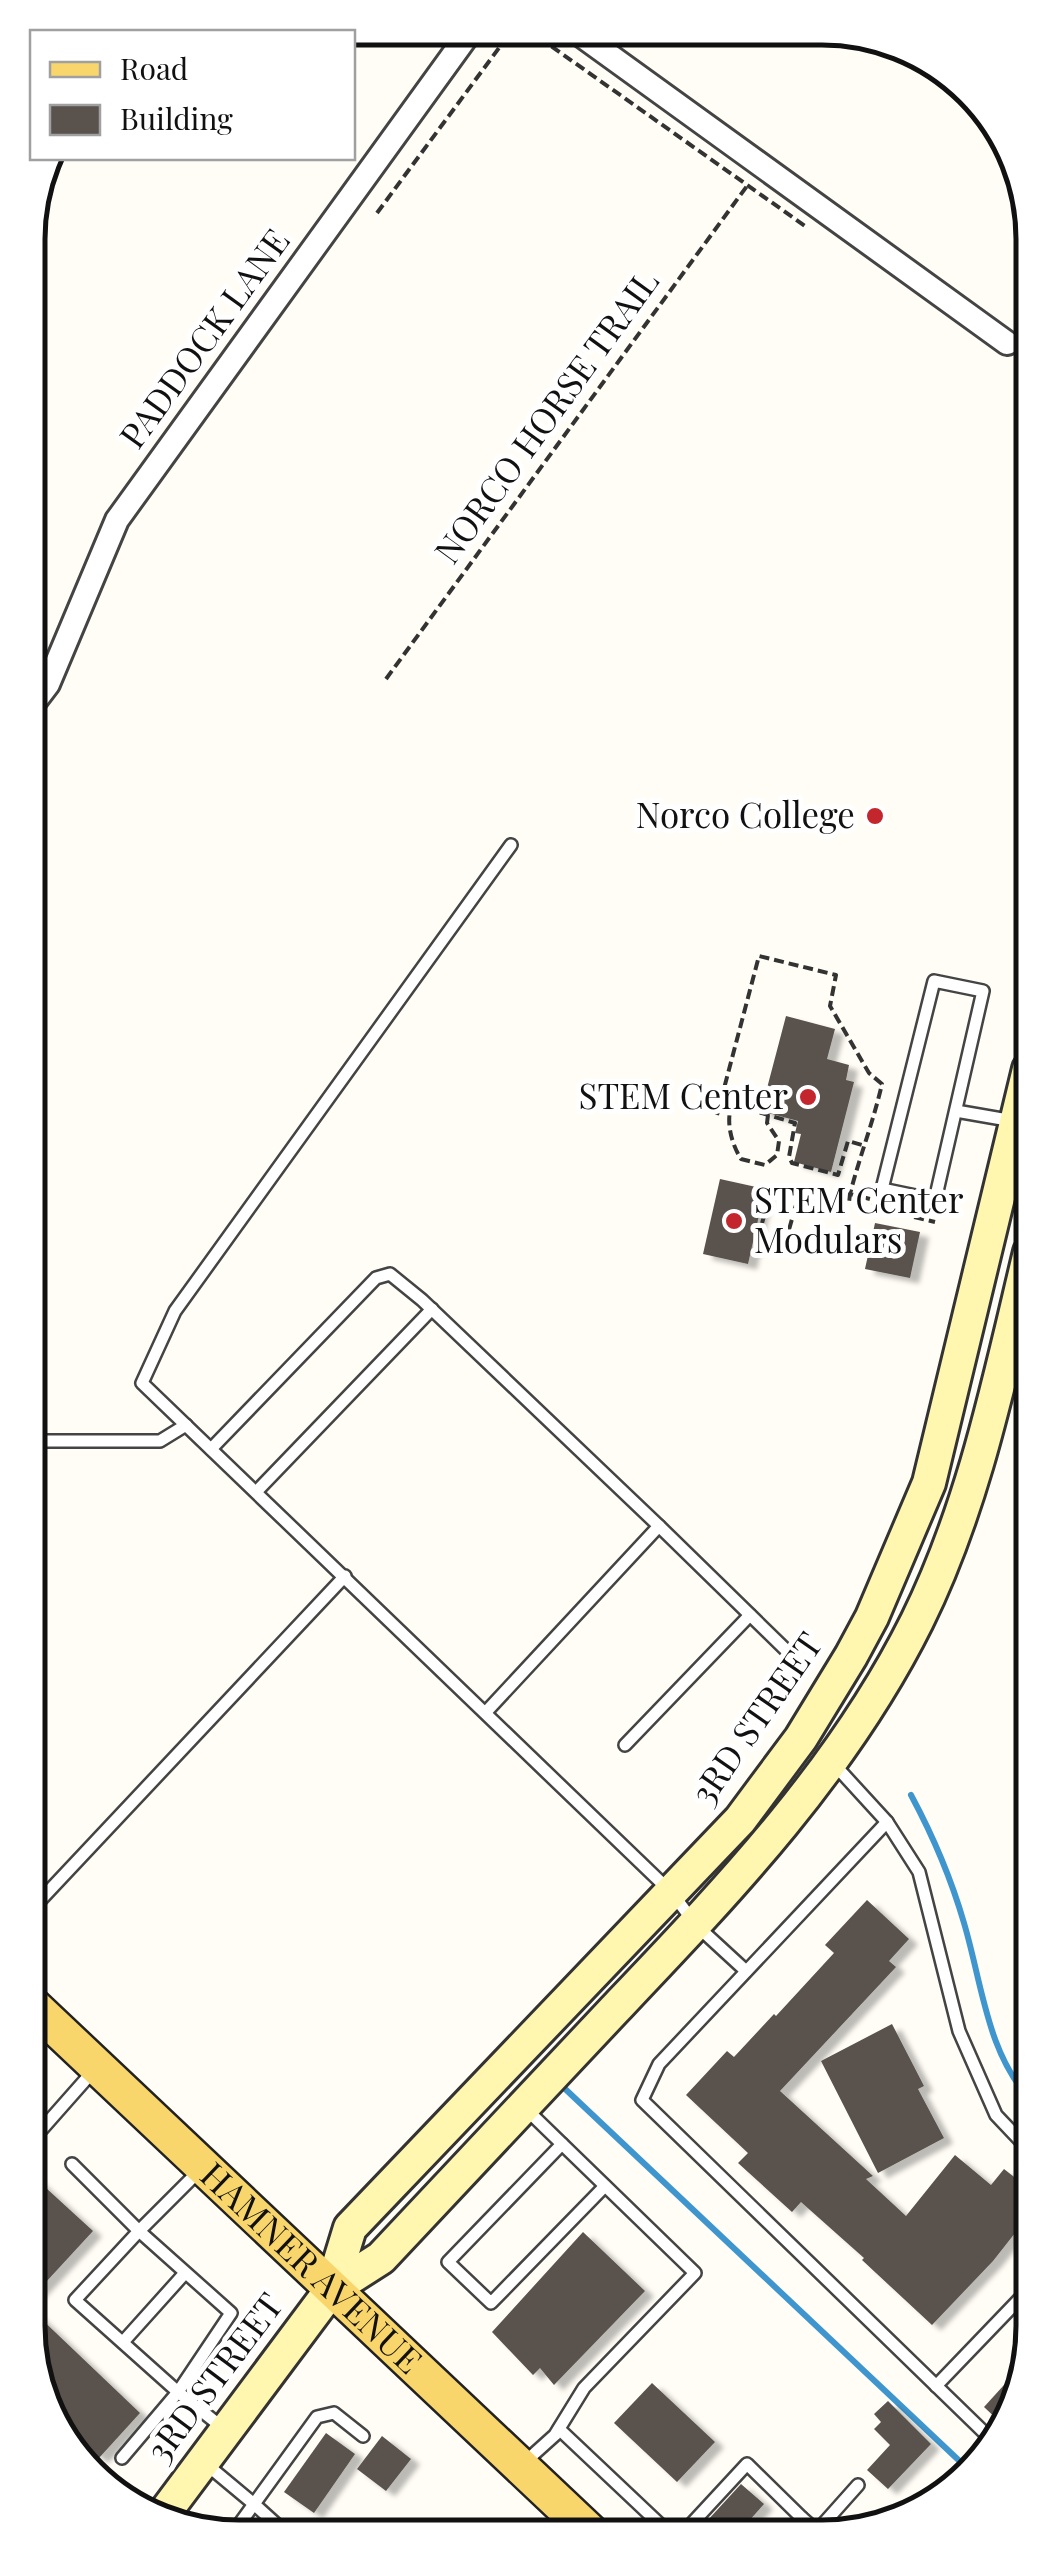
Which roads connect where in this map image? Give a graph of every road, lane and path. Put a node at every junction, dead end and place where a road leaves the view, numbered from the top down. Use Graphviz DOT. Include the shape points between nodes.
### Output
graph roads {
  1 [pos="460,45"];
  2 [pos="501,45"];
  3 [pos="595,45"];
  4 [pos="747,186"];
  5 [pos="377,213"];
  6 [pos="1008,343"];
  7 [pos="386,679"];
  8 [pos="45,688"];
  9 [pos="512,845"];
  10 [pos="956,1110"];
  11 [pos="717,1115"];
  12 [pos="768,1115"];
  13 [pos="1016,1127"];
  14 [pos="862,1145"];
  15 [pos="800,1191"];
  16 [pos="850,1194"];
  17 [pos="934,1222"];
  18 [pos="432,1309"];
  19 [pos="1016,1310"];
  20 [pos="186,1426"];
  21 [pos="45,1442"];
  22 [pos="211,1449"];
  23 [pos="256,1492"];
  24 [pos="660,1526"];
  25 [pos="345,1576"];
  26 [pos="750,1615"];
  27 [pos="787,1651"];
  28 [pos="486,1712"];
  29 [pos="625,1745"];
  30 [pos="832,1763"];
  31 [pos="887,1822"];
  32 [pos="672,1893"];
  33 [pos="45,1895"];
  34 [pos="696,1924"];
  35 [pos="746,1971"];
  36 [pos="45,2023"];
  37 [pos="97,2066"];
  38 [pos="523,2106"];
  39 [pos="45,2126"];
  40 [pos="1016,2136"];
  41 [pos="562,2144"];
  42 [pos="72,2164"];
  43 [pos="203,2166"];
  44 [pos="605,2186"];
  45 [pos="139,2232"];
  46 [pos="185,2273"];
  47 [pos="331,2290"];
  48 [pos="1016,2303"];
  49 [pos="123,2342"];
  50 [pos="936,2386"];
  51 [pos="178,2392"];
  52 [pos="558,2428"];
  53 [pos="226,2430"];
  54 [pos="984,2432"];
  55 [pos="363,2436"];
  56 [pos="122,2458"];
  57 [pos="203,2461"];
  58 [pos="521,2466"];
  59 [pos="858,2485"];
  60 [pos="254,2504"];
  61 [pos="169,2507"];
  62 [pos="802,2518"];
  63 [pos="243,2520"];
  64 [pos="272,2520"];
  65 [pos="577,2520"];
  66 [pos="654,2520"];
  67 [pos="695,2520"];
  68 [pos="804,2520"];
  69 [pos="827,2520"];
  1 -- 8 [label="street, PADDOCK LANE" via="117,520"];
  2 -- 5 [label="path"];
  3 -- 6 [label="street"];
  4 -- 7 [label="path, NORCO HORSE TRAIL"];
  9 -- 20 [label="lane" via="175,1311 142,1383"];
  10 -- 10 [label="lane" via="983,991 934,981 882,1189 935,1200"];
  10 -- 13 [label="lane"];
  11 -- 14 [label="path" via="759,956 836,976 830,1006 882,1084"];
  12 -- 12 [label="path" via="758,1112 748,1088 733,1098 728,1116 741,1159 765,1165 776,1155 779,1140"];
  12 -- 14 [label="path" via="796,1123 792,1163 838,1174 848,1141"];
  13 -- 32 [label="street, 3RD STREET" via="928,1483 872,1617 801,1738 740,1820"];
  14 -- 16 [label="path"];
  15 -- 15 [label="path" via="773,1184 760,1234 786,1240"];
  15 -- 16 [label="path" via="849,1202"];
  16 -- 17 [label="path" via="881,1210"];
  18 -- 22 [label="lane" via="390,1274 376,1278"];
  18 -- 23 [label="lane"];
  18 -- 24 [label="lane"];
  19 -- 30 [label="street, 3RD STREET" via="958,1521 886,1680"];
  20 -- 21 [label="lane" via="160,1442"];
  20 -- 22 [label="lane"];
  22 -- 23 [label="lane"];
  23 -- 25 [label="lane"];
  24 -- 26 [label="lane"];
  24 -- 28 [label="lane"];
  25 -- 28 [label="lane"];
  25 -- 33 [label="lane"];
  26 -- 27 [label="lane"];
  26 -- 29 [label="lane"];
  28 -- 32 [label="lane"];
  30 -- 31 [label="lane"];
  30 -- 34 [label="street, 3RD STREET"];
  31 -- 35 [label="lane"];
  31 -- 40 [label="lane" via="918,1872 959,2031 996,2115"];
  32 -- 34 [label="lane"];
  32 -- 47 [label="street, 3RD STREET" via="350,2228"];
  34 -- 35 [label="lane"];
  34 -- 38 [label="street, 3RD STREET"];
  35 -- 50 [label="lane" via="659,2064 642,2100"];
  36 -- 37 [label="main road, HAMNER AVENUE"];
  37 -- 39 [label="lane"];
  37 -- 43 [label="main road, HAMNER AVENUE"];
  38 -- 41 [label="lane"];
  38 -- 47 [label="street, 3RD STREET" via="381,2258"];
  41 -- 44 [label="lane"];
  41 -- 44 [label="lane" via="448,2262 462,2276 492,2303"];
  42 -- 45 [label="lane"];
  43 -- 45 [label="lane"];
  43 -- 47 [label="main road, HAMNER AVENUE"];
  44 -- 52 [label="lane" via="696,2273 584,2388"];
  45 -- 46 [label="lane"];
  45 -- 49 [label="lane" via="75,2300"];
  46 -- 49 [label="lane"];
  46 -- 51 [label="lane" via="230,2313"];
  47 -- 53 [label="street, 3RD STREET"];
  47 -- 58 [label="main road, HAMNER AVENUE"];
  48 -- 50 [label="lane"];
  49 -- 51 [label="lane"];
  50 -- 54 [label="lane"];
  51 -- 53 [label="lane"];
  51 -- 56 [label="lane"];
  52 -- 58 [label="lane"];
  52 -- 66 [label="lane"];
  53 -- 57 [label="street, 3RD STREET"];
  55 -- 60 [label="lane" via="334,2413 317,2417"];
  57 -- 60 [label="lane"];
  57 -- 61 [label="street, 3RD STREET"];
  58 -- 65 [label="main road, HAMNER AVENUE"];
  59 -- 69 [label="lane"];
  60 -- 63 [label="lane"];
  60 -- 64 [label="lane"];
  62 -- 67 [label="lane" via="747,2464"];
  62 -- 68 [label="lane"];
}
